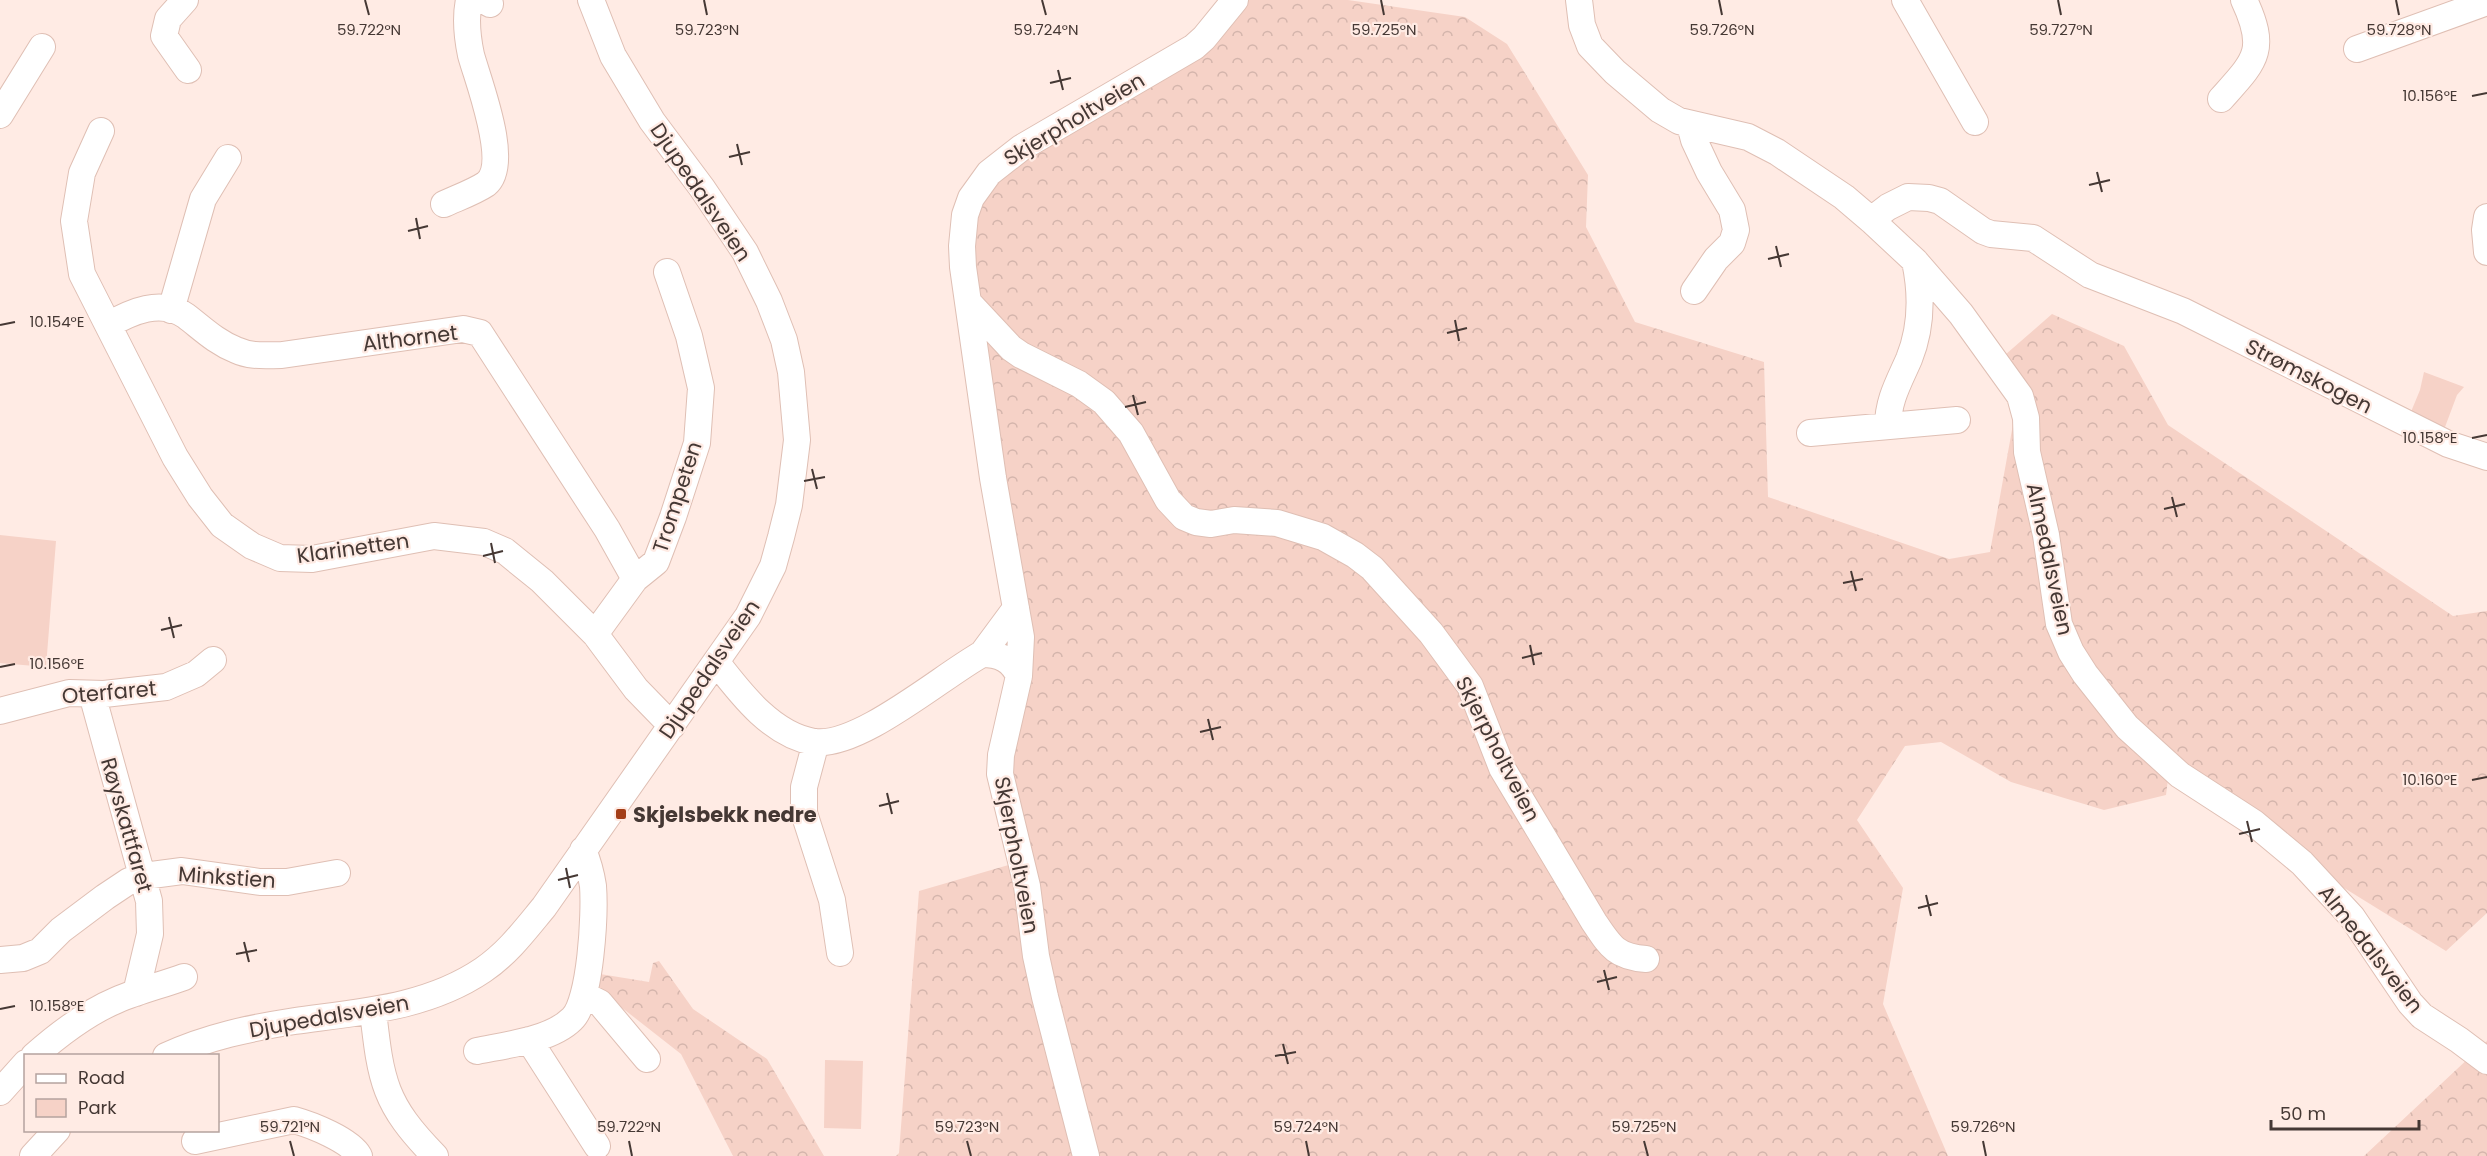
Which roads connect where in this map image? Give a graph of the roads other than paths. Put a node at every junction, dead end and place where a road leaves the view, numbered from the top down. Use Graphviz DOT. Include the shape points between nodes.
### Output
graph roads {
  1 [pos="185,0"];
  2 [pos="591,0"];
  3 [pos="1235,0"];
  4 [pos="1579,0"];
  5 [pos="1905,0"];
  6 [pos="2244,0"];
  7 [pos="481,1"];
  8 [pos="2487,2"];
  9 [pos="42,47"];
  10 [pos="2357,49"];
  11 [pos="188,70"];
  12 [pos="2221,99"];
  13 [pos="0,115"];
  14 [pos="1975,122"];
  15 [pos="1690,125"];
  16 [pos="101,130"];
  17 [pos="228,158"];
  18 [pos="444,204"];
  19 [pos="2487,217"];
  20 [pos="1871,220"];
  21 [pos="2487,252"];
  22 [pos="1915,261"];
  23 [pos="667,272"];
  24 [pos="1694,291"];
  25 [pos="969,303"];
  26 [pos="171,310"];
  27 [pos="108,325"];
  28 [pos="1957,420"];
  29 [pos="1888,426"];
  30 [pos="1810,433"];
  31 [pos="2487,457"];
  32 [pos="635,579"];
  33 [pos="1016,608"];
  34 [pos="595,634"];
  35 [pos="982,654"];
  36 [pos="213,660"];
  37 [pos="717,663"];
  38 [pos="1019,676"];
  39 [pos="92,693"];
  40 [pos="0,711"];
  41 [pos="672,726"];
  42 [pos="816,742"];
  43 [pos="583,850"];
  44 [pos="337,873"];
  45 [pos="144,876"];
  46 [pos="840,953"];
  47 [pos="1646,959"];
  48 [pos="0,960"];
  49 [pos="184,978"];
  50 [pos="136,993"];
  51 [pos="584,995"];
  52 [pos="373,1011"];
  53 [pos="529,1040"];
  54 [pos="477,1051"];
  55 [pos="36,1054"];
  56 [pos="170,1054"];
  57 [pos="646,1059"];
  58 [pos="2487,1061"];
  59 [pos="24,1065"];
  60 [pos="0,1092"];
  61 [pos="56,1132"];
  62 [pos="195,1141"];
  63 [pos="597,1146"];
  64 [pos="33,1156"];
  65 [pos="359,1156"];
  66 [pos="435,1156"];
  67 [pos="1086,1156"];
  1 -- 11 [label="street" via="168,19 164,36"];
  2 -- 37 [label="street, Djupedalsveien" via="614,57 652,121 745,252 784,340 791,372 797,440 781,537 761,591"];
  3 -- 25 [label="street, Skjerpholtveien" via="1194,47 1021,148 980,183 971,198 962,231"];
  4 -- 15 [label="street, Almedalsveien" via="1590,46 1660,110"];
  5 -- 14 [label="street"];
  6 -- 12 [label="street" via="2255,31 2255,56"];
  7 -- 18 [label="street" via="467,31 488,111 494,170 487,183"];
  8 -- 10 [label="street"];
  9 -- 13 [label="street"];
  15 -- 20 [label="street, Almedalsveien" via="1727,131 1764,144 1844,197"];
  15 -- 24 [label="street" via="1709,172 1732,210 1736,230 1732,243"];
  16 -- 27 [label="street, Klarinetten" via="82,173 74,220 82,274"];
  17 -- 26 [label="street" via="203,199"];
  19 -- 21 [label="street"];
  20 -- 22 [label="street, Almedalsveien"];
  20 -- 31 [label="street, Strømskogen" via="1908,197 1929,198 1983,231 2033,238 2090,275 2183,311 2448,444"];
  22 -- 29 [label="street" via="1920,292 1918,323 1909,359 1889,405"];
  22 -- 58 [label="street, Almedalsveien" via="1961,314 2020,396 2060,624 2085,674 2127,728 2180,775 2254,823 2302,863 2352,917 2422,1016"];
  23 -- 32 [label="street, Trompeten" via="701,388 700,418 689,471 656,562"];
  25 -- 33 [label="street, Skjerpholtveien"];
  25 -- 47 [label="street, Skjerpholtveien" via="1011,348 1079,384 1104,402 1131,433 1168,500 1184,517 1211,524 1234,520 1277,523 1323,537 1372,568 1431,633 1470,686 1502,768 1598,929 1622,956"];
  26 -- 27 [label="street" via="153,307 134,311"];
  26 -- 32 [label="street, Althornet" via="225,345 253,356 463,329 480,333 590,501"];
  27 -- 34 [label="street, Klarinetten" via="175,457 200,497 222,525 252,546 280,558 312,559 434,536 484,542 524,564"];
  28 -- 29 [label="street"];
  29 -- 30 [label="street"];
  32 -- 34 [label="street, Trompeten"];
  33 -- 35 [label="street"];
  33 -- 38 [label="street, Skjerpholtveien" via="1021,637"];
  34 -- 41 [label="street, Klarinetten" via="636,689"];
  35 -- 38 [label="street" via="993,654 1014,664"];
  35 -- 42 [label="street" via="872,724 841,738"];
  36 -- 39 [label="street, Oterfaret" via="196,674 166,687"];
  37 -- 41 [label="street, Djupedalsveien"];
  37 -- 42 [label="street" via="736,689 773,723"];
  38 -- 67 [label="street, Skjerpholtveien" via="1000,774 1028,886 1045,997"];
  39 -- 40 [label="street, Oterfaret" via="69,693"];
  39 -- 45 [label="street, Røyskattfaret"];
  41 -- 43 [label="street, Djupedalsveien"];
  42 -- 46 [label="street" via="804,787 804,813 832,900"];
  43 -- 51 [label="street" via="590,868 594,908"];
  43 -- 52 [label="street, Djupedalsveien" via="524,932 494,961 455,986 405,1005"];
  44 -- 45 [label="street, Minkstien" via="287,882 182,871"];
  45 -- 48 [label="street, Minkstien" via="105,897 40,951 23,958"];
  45 -- 50 [label="street, Røyskattfaret" via="150,934"];
  49 -- 50 [label="street"];
  50 -- 55 [label="street" via="98,1010"];
  51 -- 53 [label="street" via="570,1022"];
  51 -- 57 [label="street" via="600,1003"];
  52 -- 56 [label="street, Djupedalsveien" via="257,1028 194,1043"];
  52 -- 66 [label="street" via="379,1064 387,1093 405,1122"];
  53 -- 54 [label="street"];
  53 -- 63 [label="street"];
  59 -- 60 [label="street"];
  61 -- 64 [label="street"];
  62 -- 65 [label="street" via="294,1120 348,1143"];
}
